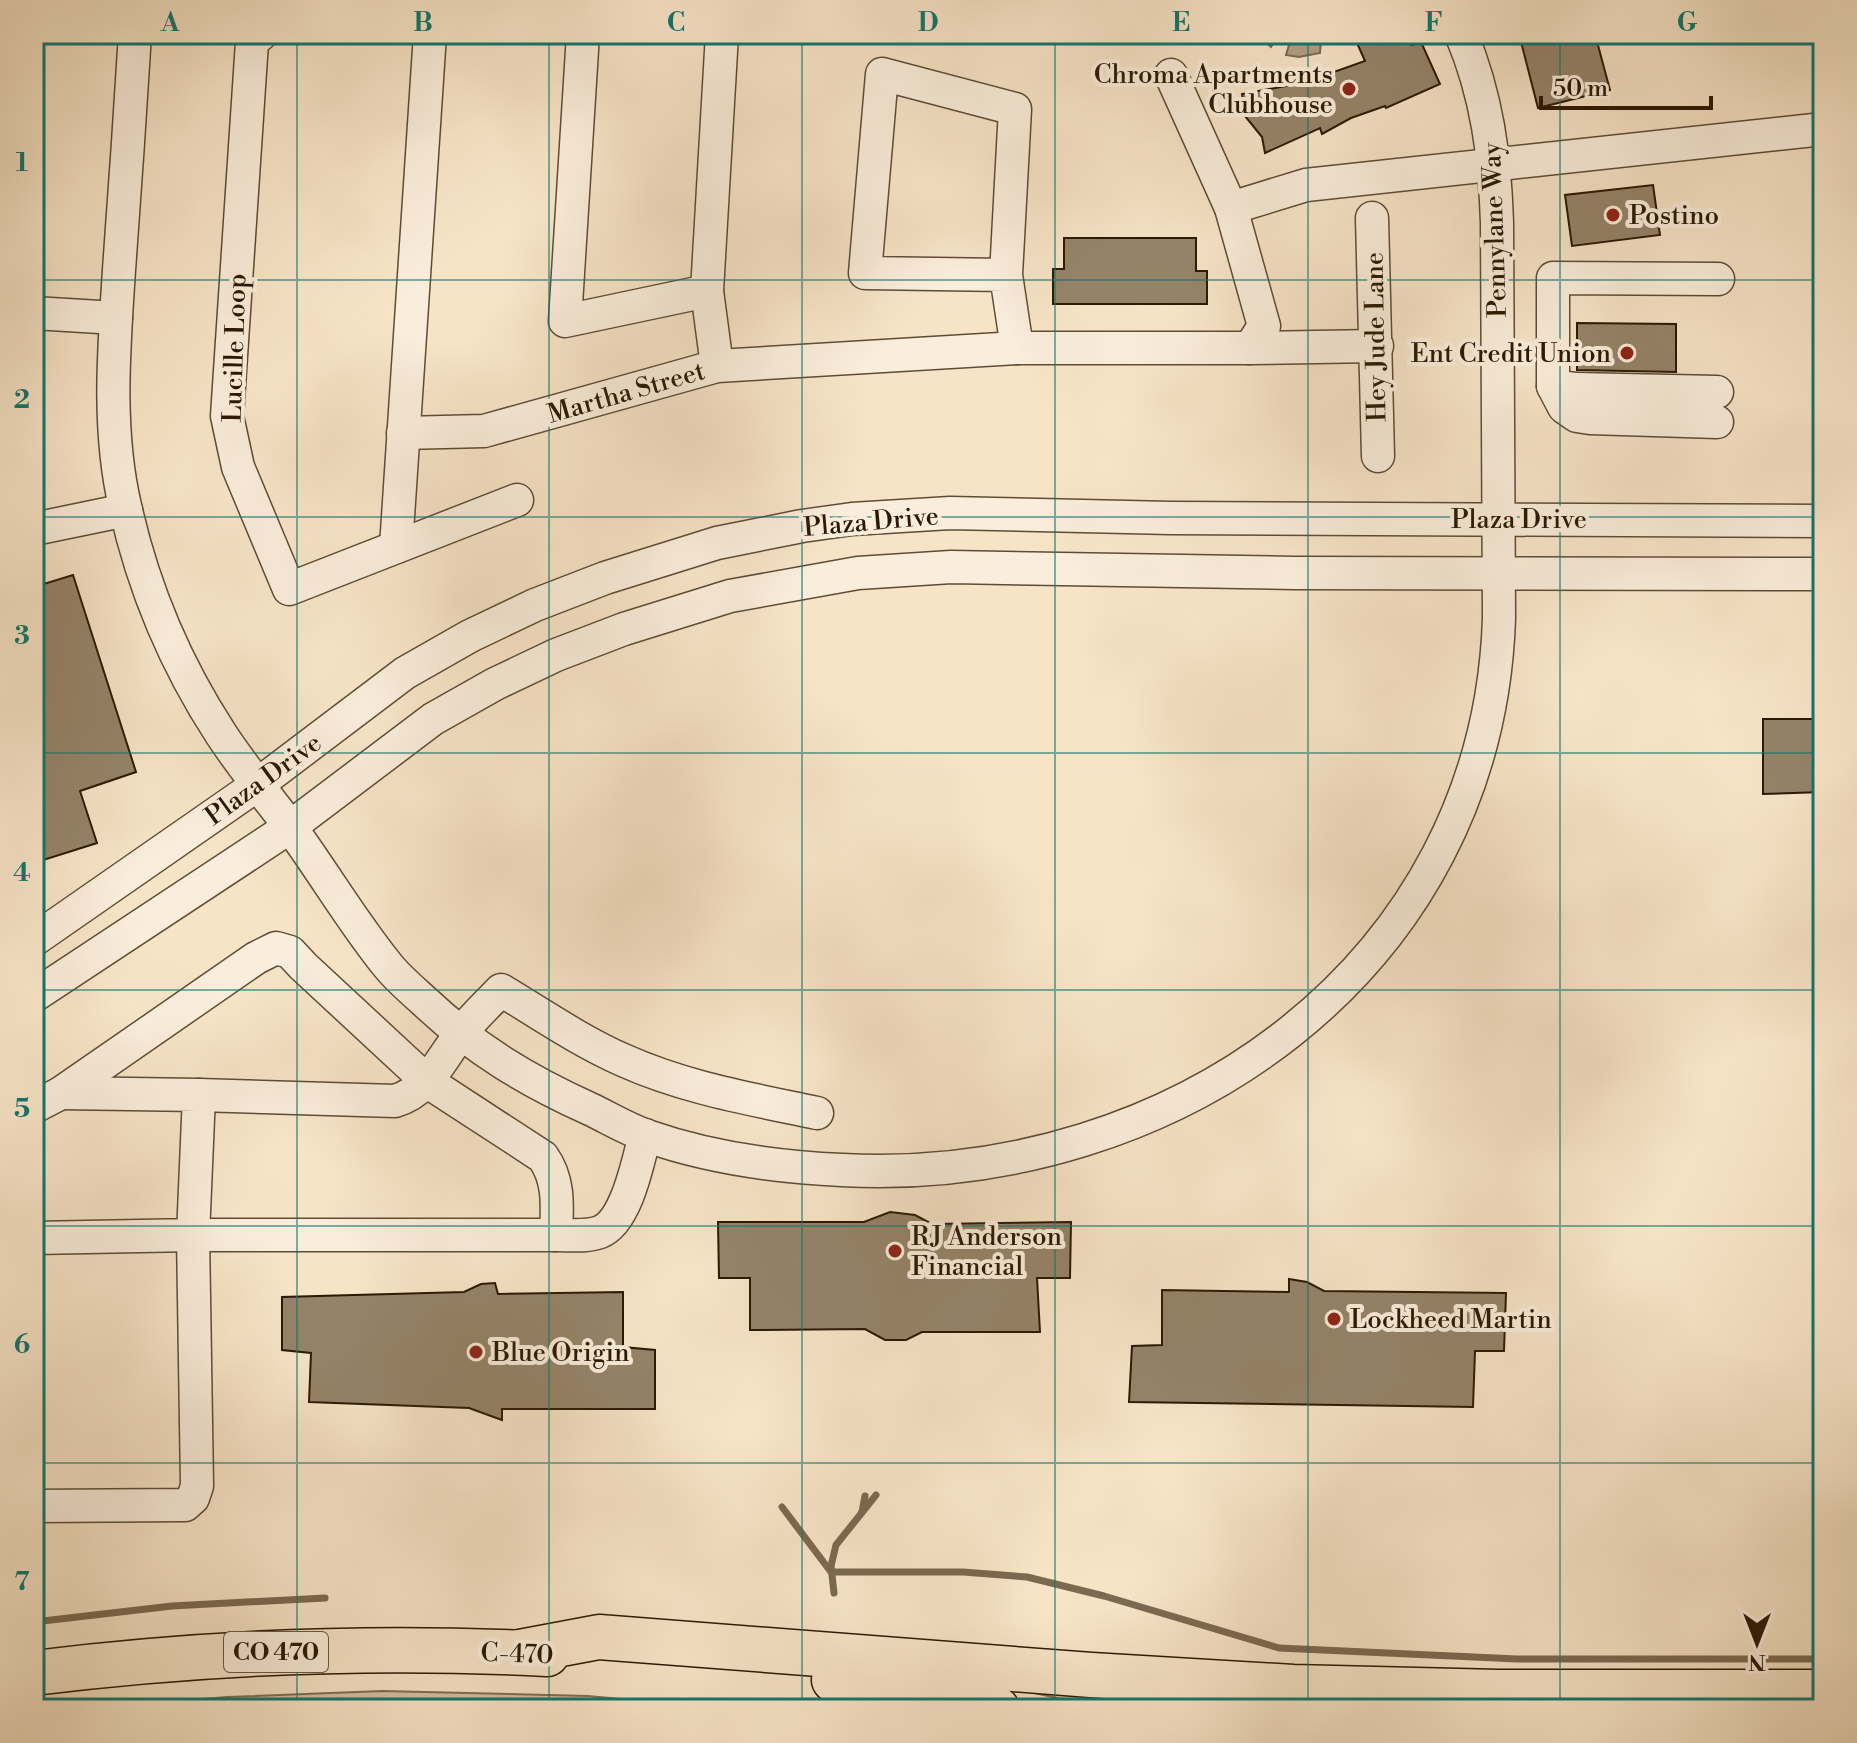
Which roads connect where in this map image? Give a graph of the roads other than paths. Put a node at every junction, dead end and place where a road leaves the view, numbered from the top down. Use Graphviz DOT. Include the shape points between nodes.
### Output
graph roads {
  1 [pos="135,34"];
  2 [pos="261,34"];
  3 [pos="430,34"];
  4 [pos="583,34"];
  5 [pos="722,34"];
  6 [pos="1461,34"];
  7 [pos="1171,75"];
  8 [pos="1823,129"];
  9 [pos="1494,165"];
  10 [pos="1231,208"];
  11 [pos="1372,218"];
  12 [pos="1006,275"];
  13 [pos="1718,279"];
  14 [pos="707,291"];
  15 [pos="34,313"];
  16 [pos="116,318"];
  17 [pos="1377,346"];
  18 [pos="1017,348"];
  19 [pos="1250,348"];
  20 [pos="717,366"];
  21 [pos="1717,407"];
  22 [pos="403,433"];
  23 [pos="1378,456"];
  24 [pos="517,500"];
  25 [pos="126,510"];
  26 [pos="1498,519"];
  27 [pos="1823,521"];
  28 [pos="34,529"];
  29 [pos="396,547"];
  30 [pos="1499,574"];
  31 [pos="1823,574"];
  32 [pos="257,785"];
  33 [pos="290,827"];
  34 [pos="34,940"];
  35 [pos="34,996"];
  36 [pos="460,1034"];
  37 [pos="428,1082"];
  38 [pos="199,1095"];
  39 [pos="48,1100"];
  40 [pos="817,1113"];
  41 [pos="645,1135"];
  42 [pos="193,1235"];
  43 [pos="556,1235"];
  44 [pos="34,1238"];
  45 [pos="34,1506"];
  46 [pos="519,1652"];
  47 [pos="34,1673"];
  48 [pos="1823,1692"];
  49 [pos="997,1709"];
  1 -- 16 [label="street, Pennylane Way"];
  2 -- 29 [label="street, Lucille Loop" via="252,42 227,416 238,467 289,589"];
  3 -- 22 [label="street"];
  4 -- 14 [label="street" via="565,321"];
  5 -- 14 [label="street"];
  6 -- 9 [label="street, Pennylane Way" via="1484,99"];
  7 -- 10 [label="street"];
  8 -- 9 [label="street"];
  9 -- 10 [label="street" via="1306,185"];
  9 -- 26 [label="street, Pennylane Way"];
  10 -- 19 [label="street" via="1264,326"];
  11 -- 17 [label="street, Hey Jude Lane"];
  12 -- 12 [label="street" via="1015,109 882,74 865,273"];
  12 -- 18 [label="street"];
  13 -- 21 [label="street" via="1553,278 1555,392 1576,389"];
  14 -- 20 [label="street"];
  15 -- 16 [label="street"];
  16 -- 25 [label="street, Pennylane Way" via="114,430"];
  17 -- 19 [label="street, Martha Street"];
  17 -- 23 [label="street, Hey Jude Lane"];
  18 -- 19 [label="street, Martha Street"];
  18 -- 20 [label="street, Martha Street"];
  20 -- 22 [label="street, Martha Street" via="484,431"];
  22 -- 29 [label="street"];
  24 -- 29 [label="street, Lucille Loop"];
  25 -- 28 [label="street"];
  25 -- 32 [label="street, Pennylane Way" via="151,596 178,658"];
  26 -- 27 [label="street, Plaza Drive"];
  26 -- 30 [label="street, Pennylane Way"];
  26 -- 32 [label="street, Plaza Drive" via="950,513 839,521 717,543 605,578 470,636 405,673"];
  30 -- 31 [label="street, Plaza Drive"];
  30 -- 33 [label="street, Plaza Drive" via="951,567 858,573 730,596 610,634 495,684 433,719"];
  30 -- 41 [label="street, Pennylane Way" via="1498,645 1489,709 1474,772 1444,847 1410,905 1349,980 1255,1058 1146,1118 1062,1147 980,1165 929,1171 804,1169 748,1163"];
  32 -- 33 [label="street, Pennylane Way"];
  32 -- 34 [label="street, Plaza Drive"];
  33 -- 35 [label="street, Plaza Drive"];
  33 -- 36 [label="street, Pennylane Way" via="390,969"];
  36 -- 37 [label="street"];
  36 -- 40 [label="street" via="501,990 589,1044 668,1078"];
  36 -- 41 [label="street, Pennylane Way" via="532,1082"];
  37 -- 38 [label="street" via="395,1101"];
  37 -- 39 [label="street" via="290,952 276,948"];
  37 -- 43 [label="street" via="543,1157 552,1169 557,1196"];
  38 -- 39 [label="street"];
  38 -- 42 [label="street"];
  41 -- 43 [label="street" via="625,1201 607,1229"];
  42 -- 43 [label="street"];
  42 -- 44 [label="street"];
  42 -- 45 [label="street" via="193,1498 185,1505"];
  46 -- 47 [label="highway, C-470 / CO 470" via="251,1653"];
  46 -- 48 [label="highway" via="599,1637 1293,1687"];
  46 -- 49 [label="highway, C-470 / CO 470" via="786,1674"];
}
